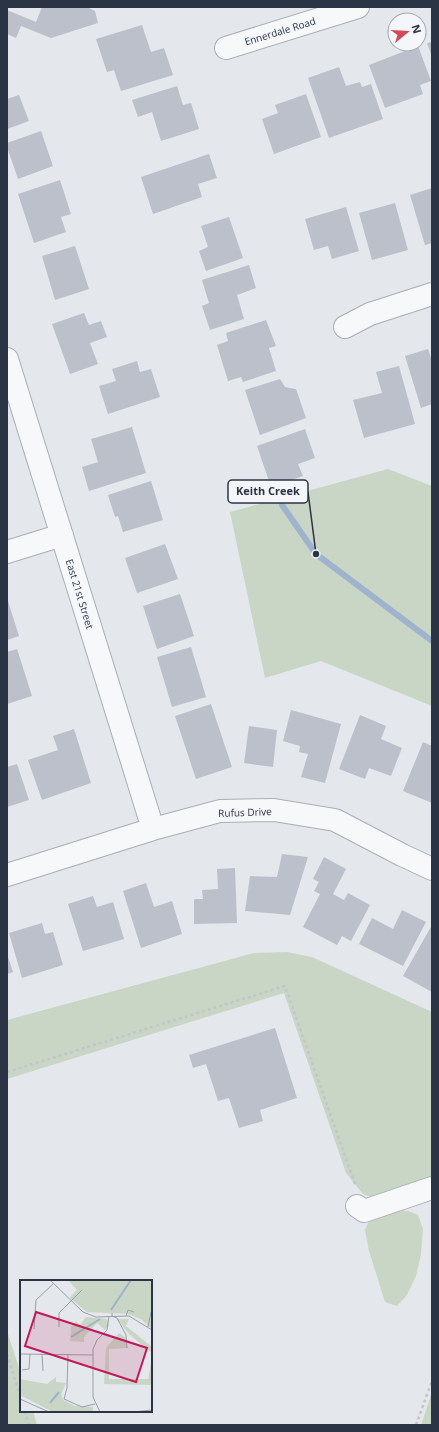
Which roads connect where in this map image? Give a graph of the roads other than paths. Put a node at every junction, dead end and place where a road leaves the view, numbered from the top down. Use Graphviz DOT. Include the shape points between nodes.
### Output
graph roads {
  1 [pos="358,7"];
  2 [pos="226,48"];
  3 [pos="432,294"];
  4 [pos="345,327"];
  5 [pos="7,359"];
  6 [pos="62,535"];
  7 [pos="7,552"];
  8 [pos="153,829"];
  9 [pos="432,869"];
  10 [pos="7,875"];
  11 [pos="432,1188"];
  12 [pos="361,1209"];
  1 -- 2 [label="street, Ennerdale Road"];
  3 -- 4 [label="street" via="370,314"];
  5 -- 6 [label="street, East 21st Street"];
  6 -- 7 [label="street"];
  6 -- 8 [label="street, East 21st Street"];
  8 -- 9 [label="street, Rufus Drive" via="220,811 274,810 335,820"];
  8 -- 10 [label="street, Rufus Drive"];
  11 -- 12 [label="street"];
}
